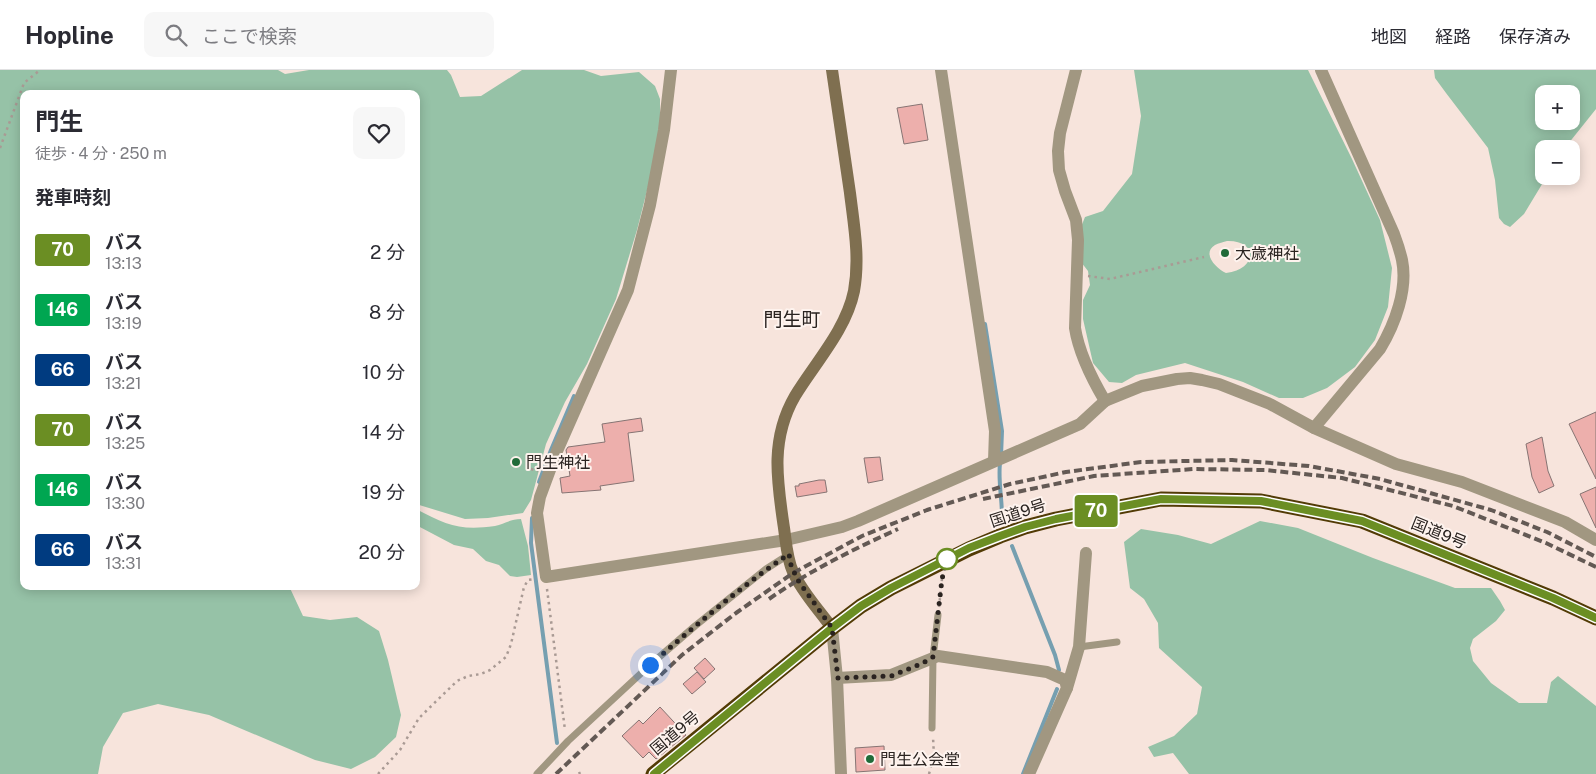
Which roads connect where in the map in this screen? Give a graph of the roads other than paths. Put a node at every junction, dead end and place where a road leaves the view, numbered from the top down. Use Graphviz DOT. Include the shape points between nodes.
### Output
graph roads {
  1 [pos="672,70"];
  2 [pos="832,70"];
  3 [pos="941,70"];
  4 [pos="1076,70"];
  5 [pos="1321,70"];
  6 [pos="1105,401"];
  7 [pos="1314,428"];
  8 [pos="1000,458"];
  9 [pos="786,540"];
  10 [pos="1596,540"];
  11 [pos="1086,553"];
  12 [pos="789,554"];
  13 [pos="938,615"];
  14 [pos="1596,618"];
  15 [pos="832,628"];
  16 [pos="1117,642"];
  17 [pos="1079,647"];
  18 [pos="933,657"];
  19 [pos="838,678"];
  20 [pos="1067,688"];
  21 [pos="932,728"];
  22 [pos="537,774"];
  23 [pos="654,774"];
  24 [pos="841,774"];
  25 [pos="1029,774"];
  1 -- 9 [label="street" via="650,205 628,290 540,496 537,513 546,577"];
  2 -- 9 [label="street" via="855,230 855,278 844,317 795,396 782,428 777,480"];
  3 -- 8 [label="street"];
  4 -- 6 [label="street" via="1060,134 1059,170 1076,220 1076,337 1085,363"];
  5 -- 7 [label="street" via="1394,234 1403,273 1398,309 1380,348"];
  6 -- 7 [label="street" via="1142,386 1190,378 1219,384 1270,404"];
  6 -- 8 [label="street" via="1080,424"];
  7 -- 10 [label="street" via="1396,464 1462,482 1564,522"];
  8 -- 9 [label="street" via="858,521"];
  9 -- 12 [label="street"];
  11 -- 17 [label="street"];
  12 -- 15 [label="street" via="797,579"];
  12 -- 22 [label="lane" via="695,626 568,741"];
  13 -- 18 [label="lane"];
  14 -- 15 [label="highway, 国道9号" via="1362,521 1261,501 1161,499 1056,519 969,548 891,588"];
  15 -- 19 [label="street"];
  15 -- 23 [label="highway, 国道9号"];
  16 -- 17 [label="lane"];
  17 -- 20 [label="street"];
  18 -- 19 [label="street" via="891,676"];
  18 -- 20 [label="street" via="1047,672 1064,680"];
  18 -- 21 [label="lane"];
  19 -- 24 [label="street"];
  20 -- 25 [label="street"];
}
